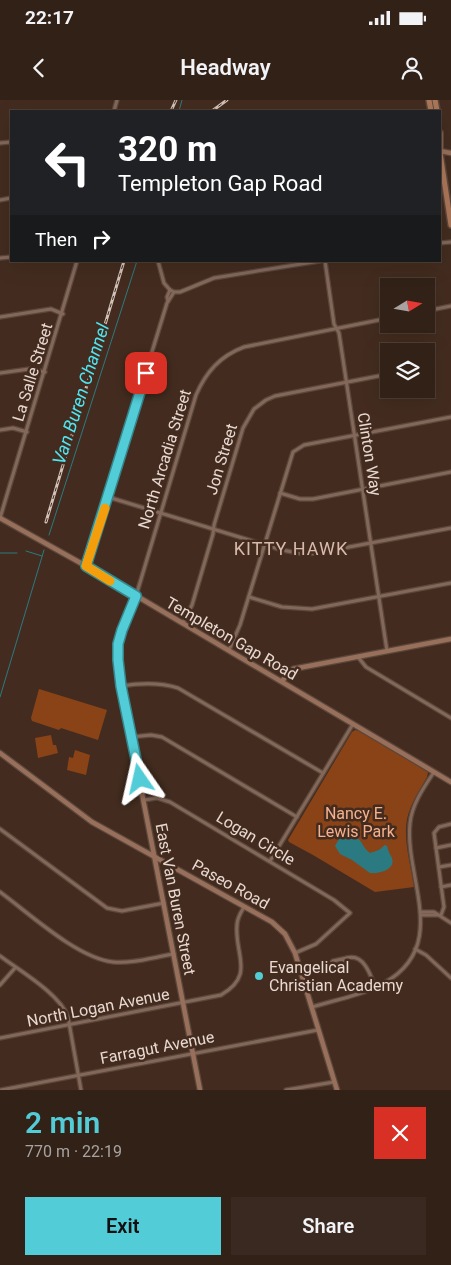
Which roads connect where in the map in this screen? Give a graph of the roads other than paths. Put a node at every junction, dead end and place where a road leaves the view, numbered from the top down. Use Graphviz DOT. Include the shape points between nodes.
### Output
graph roads {
  1 [pos="441,157"];
  2 [pos="449,201"];
  3 [pos="451,225"];
  4 [pos="77,262"];
  5 [pos="158,262"];
  6 [pos="314,262"];
  7 [pos="326,262"];
  8 [pos="172,291"];
  9 [pos="451,306"];
  10 [pos="435,309"];
  11 [pos="62,314"];
  12 [pos="0,317"];
  13 [pos="380,320"];
  14 [pos="337,328"];
  15 [pos="45,372"];
  16 [pos="0,373"];
  17 [pos="380,375"];
  18 [pos="346,381"];
  19 [pos="451,417"];
  20 [pos="0,430"];
  21 [pos="27,432"];
  22 [pos="355,436"];
  23 [pos="451,472"];
  24 [pos="363,489"];
  25 [pos="280,493"];
  26 [pos="108,497"];
  27 [pos="160,513"];
  28 [pos="0,518"];
  29 [pos="451,528"];
  30 [pos="214,529"];
  31 [pos="370,543"];
  32 [pos="264,545"];
  33 [pos="86,566"];
  34 [pos="451,583"];
  35 [pos="136,596"];
  36 [pos="379,596"];
  37 [pos="249,598"];
  38 [pos="183,623"];
  39 [pos="451,640"];
  40 [pos="229,650"];
  41 [pos="387,651"];
  42 [pos="358,657"];
  43 [pos="282,681"];
  44 [pos="121,686"];
  45 [pos="451,718"];
  46 [pos="353,724"];
  47 [pos="131,737"];
  48 [pos="1,755"];
  49 [pos="434,772"];
  50 [pos="323,773"];
  51 [pos="451,782"];
  52 [pos="144,800"];
  53 [pos="297,817"];
  54 [pos="451,824"];
  55 [pos="0,829"];
  56 [pos="451,845"];
  57 [pos="436,848"];
  58 [pos="155,856"];
  59 [pos="270,861"];
  60 [pos="451,865"];
  61 [pos="438,867"];
  62 [pos="451,885"];
  63 [pos="441,887"];
  64 [pos="0,892"];
  65 [pos="164,904"];
  66 [pos="451,905"];
  67 [pos="244,906"];
  68 [pos="444,907"];
  69 [pos="421,914"];
  70 [pos="439,915"];
  71 [pos="451,922"];
  72 [pos="415,949"];
  73 [pos="295,953"];
  74 [pos="174,954"];
  75 [pos="0,956"];
  76 [pos="347,958"];
  77 [pos="15,968"];
  78 [pos="451,978"];
  79 [pos="0,985"];
  80 [pos="375,987"];
  81 [pos="183,1003"];
  82 [pos="312,1007"];
  83 [pos="69,1025"];
  84 [pos="318,1030"];
  85 [pos="0,1038"];
  86 [pos="193,1053"];
  87 [pos="78,1075"];
  88 [pos="334,1082"];
  89 [pos="1,1090"];
  90 [pos="82,1090"];
  91 [pos="200,1090"];
  92 [pos="286,1090"];
  93 [pos="337,1090"];
  1 -- 2 [label="main road"];
  2 -- 3 [label="main road"];
  4 -- 11 [label="street, La Salle Street"];
  5 -- 8 [label="street" via="164,283"];
  6 -- 8 [label="street" via="214,278 180,292"];
  7 -- 14 [label="street, Clinton Way"];
  8 -- 26 [label="street" via="167,297"];
  9 -- 10 [label="street"];
  11 -- 12 [label="street" via="51,309"];
  11 -- 15 [label="street, La Salle Street"];
  13 -- 14 [label="street, North Arcadia Street"];
  14 -- 18 [label="street, Clinton Way"];
  14 -- 27 [label="street, North Arcadia Street" via="244,346 210,369 196,395"];
  15 -- 16 [label="street" via="29,369"];
  15 -- 21 [label="street, La Salle Street"];
  17 -- 18 [label="street, Jon Street"];
  18 -- 22 [label="street, Clinton Way"];
  18 -- 30 [label="street, Jon Street" via="275,396 254,409 243,428"];
  19 -- 22 [label="street"];
  20 -- 21 [label="street" via="13,428"];
  21 -- 28 [label="street, La Salle Street"];
  22 -- 24 [label="street, Clinton Way"];
  22 -- 25 [label="street" via="297,449 291,456"];
  23 -- 24 [label="street"];
  24 -- 25 [label="street" via="308,499"];
  24 -- 31 [label="street, Clinton Way"];
  25 -- 32 [label="street"];
  26 -- 27 [label="street"];
  26 -- 33 [label="street"];
  27 -- 30 [label="street"];
  27 -- 35 [label="street, North Arcadia Street"];
  28 -- 33 [label="street, Templeton Gap Road"];
  29 -- 31 [label="street"];
  30 -- 32 [label="street"];
  30 -- 38 [label="street, Jon Street" via="192,605"];
  31 -- 32 [label="street" via="309,554"];
  31 -- 36 [label="street, Clinton Way"];
  32 -- 37 [label="street"];
  33 -- 35 [label="street, Templeton Gap Road"];
  34 -- 36 [label="street"];
  35 -- 38 [label="street, Templeton Gap Road"];
  35 -- 44 [label="street, East Van Buren Street" via="118,644"];
  36 -- 37 [label="street" via="304,609"];
  36 -- 41 [label="street, Clinton Way"];
  37 -- 40 [label="street"];
  38 -- 40 [label="street, Templeton Gap Road"];
  39 -- 41 [label="street"];
  40 -- 43 [label="street, Templeton Gap Road"];
  41 -- 42 [label="street"];
  42 -- 43 [label="street" via="293,669"];
  42 -- 45 [label="street" via="366,667"];
  43 -- 46 [label="street, Templeton Gap Road"];
  44 -- 47 [label="street, East Van Buren Street"];
  44 -- 50 [label="street" via="154,683 178,688"];
  46 -- 49 [label="street, Templeton Gap Road"];
  46 -- 50 [label="street"];
  47 -- 52 [label="street, East Van Buren Street"];
  47 -- 53 [label="street" via="151,735 162,738"];
  48 -- 58 [label="street, Paseo Road" via="87,819"];
  49 -- 51 [label="street, Templeton Gap Road"];
  49 -- 69 [label="street" via="416,802 410,824 409,837"];
  50 -- 53 [label="street"];
  52 -- 58 [label="street, East Van Buren Street"];
  52 -- 59 [label="street, Logan Circle" via="157,798 170,802"];
  53 -- 59 [label="street"];
  54 -- 57 [label="street" via="437,829 434,834"];
  55 -- 65 [label="street" via="108,908 122,911"];
  56 -- 57 [label="street"];
  57 -- 61 [label="street"];
  58 -- 65 [label="street, East Van Buren Street"];
  58 -- 67 [label="street, Paseo Road"];
  59 -- 73 [label="street, Logan Circle" via="350,913 316,944"];
  60 -- 61 [label="street"];
  61 -- 63 [label="street"];
  62 -- 63 [label="street"];
  63 -- 68 [label="street"];
  64 -- 74 [label="street" via="76,949 92,957 127,962"];
  65 -- 74 [label="street, East Van Buren Street"];
  66 -- 68 [label="street"];
  67 -- 73 [label="street, Paseo Road" via="281,929"];
  67 -- 81 [label="street, North Logan Avenue" via="237,924 242,962 236,983 221,995"];
  68 -- 70 [label="street"];
  69 -- 70 [label="street" via="430,911"];
  69 -- 72 [label="street" via="420,936"];
  70 -- 71 [label="street"];
  72 -- 78 [label="street"];
  72 -- 80 [label="street" via="396,975"];
  73 -- 82 [label="street, Paseo Road"];
  74 -- 81 [label="street, East Van Buren Street"];
  75 -- 77 [label="street"];
  76 -- 76 [label="street" via="333,961 331,969 339,971"];
  76 -- 80 [label="street" via="354,958 368,968"];
  77 -- 79 [label="street"];
  77 -- 83 [label="street" via="60,1002"];
  80 -- 82 [label="street"];
  81 -- 83 [label="street, North Logan Avenue"];
  81 -- 86 [label="street, East Van Buren Street"];
  82 -- 84 [label="street, Paseo Road"];
  83 -- 85 [label="street, North Logan Avenue"];
  83 -- 87 [label="street"];
  84 -- 86 [label="street, Farragut Avenue"];
  84 -- 88 [label="street, Paseo Road"];
  86 -- 87 [label="street, Farragut Avenue"];
  86 -- 91 [label="street, East Van Buren Street"];
  87 -- 89 [label="street, Farragut Avenue"];
  87 -- 90 [label="street"];
  88 -- 92 [label="street"];
  88 -- 93 [label="street, Paseo Road"];
}
